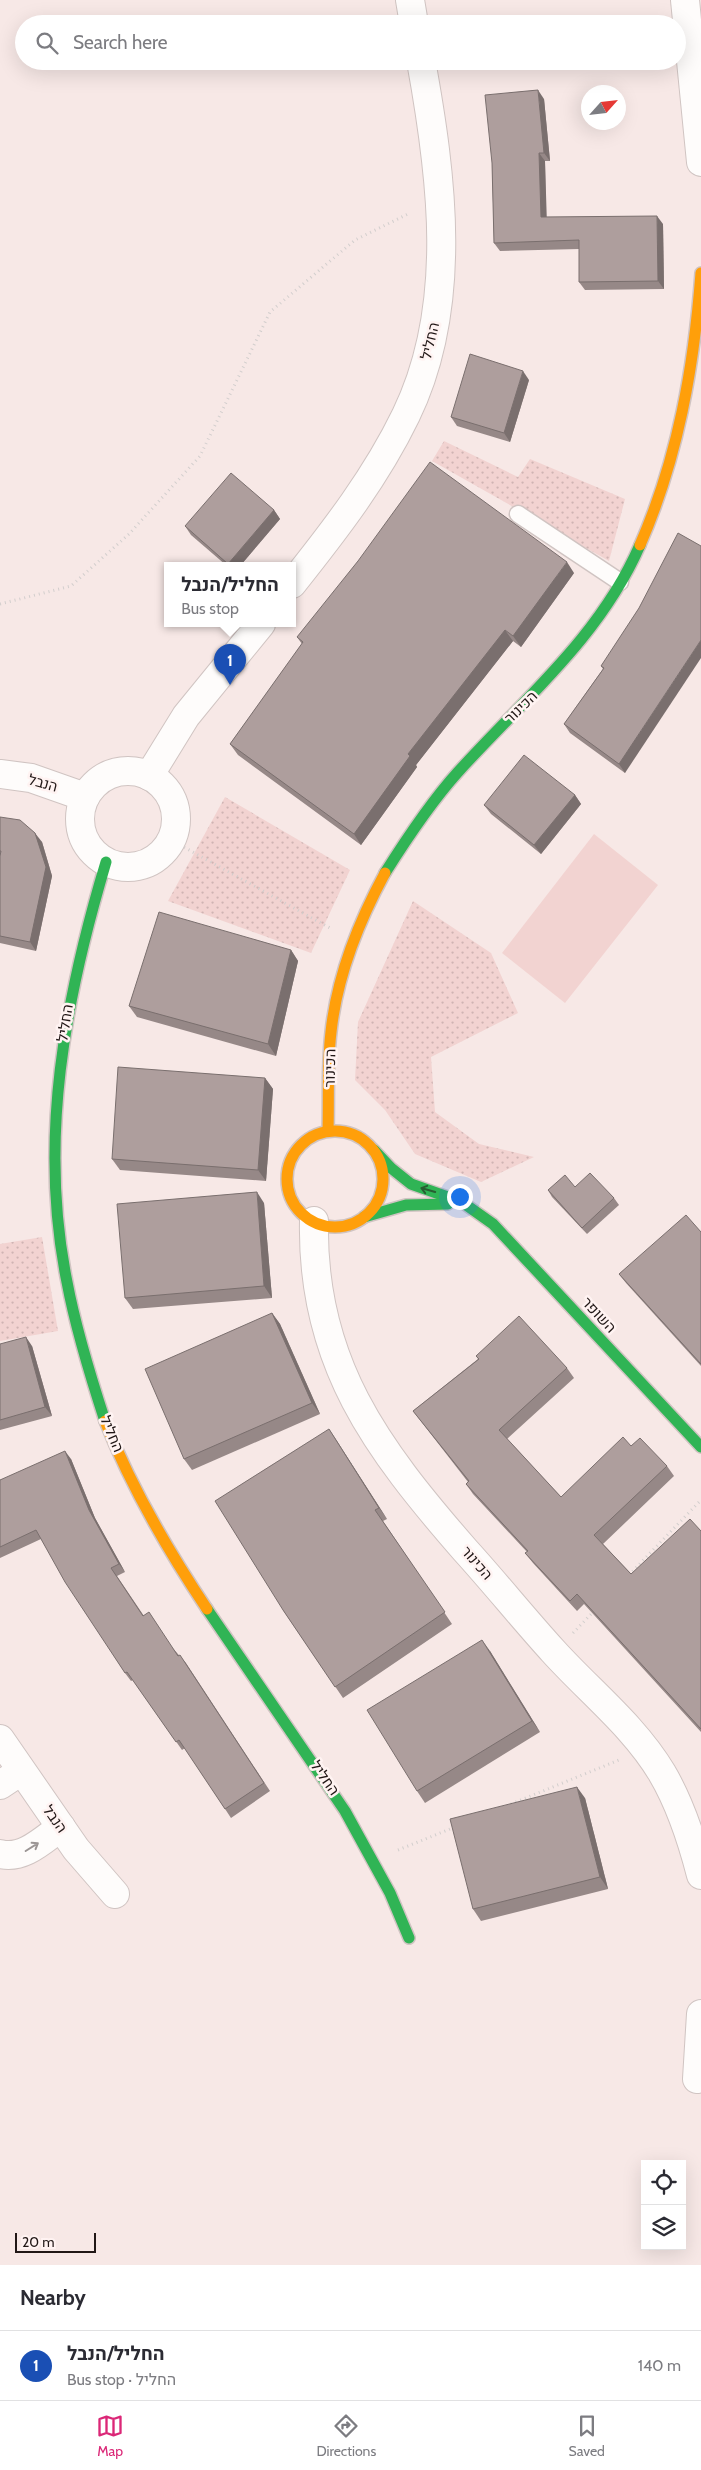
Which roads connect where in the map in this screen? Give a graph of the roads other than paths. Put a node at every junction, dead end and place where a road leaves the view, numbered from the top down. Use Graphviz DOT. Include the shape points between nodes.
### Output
graph roads {
  1 [pos="410,0"];
  2 [pos="685,0"];
  3 [pos="412,15"];
  4 [pos="422,70"];
  5 [pos="701,162"];
  6 [pos="701,272"];
  7 [pos="518,514"];
  8 [pos="296,579"];
  9 [pos="620,582"];
  10 [pos="259,627"];
  11 [pos="0,774"];
  12 [pos="149,776"];
  13 [pos="85,797"];
  14 [pos="106,862"];
  15 [pos="328,1131"];
  16 [pos="374,1150"];
  17 [pos="473,1208"];
  18 [pos="364,1217"];
  19 [pos="314,1221"];
  20 [pos="701,1446"];
  21 [pos="0,1739"];
  22 [pos="11,1778"];
  23 [pos="61,1827"];
  24 [pos="0,1854"];
  25 [pos="701,1876"];
  26 [pos="115,1894"];
  27 [pos="409,1938"];
  28 [pos="701,2014"];
  29 [pos="697,2079"];
  1 -- 3 [label="street"];
  2 -- 5 [label="street"];
  4 -- 8 [label="street, החליל" via="438,168 441,233 439,298 427,359 407,413 376,471 338,527"];
  6 -- 9 [label="street, הכינור" via="690,368 676,440 658,502 638,552"];
  7 -- 9 [label="lane"];
  9 -- 15 [label="street, הכינור" via="578,647 453,776 423,814 386,872 354,941 337,995 331,1027"];
  10 -- 12 [label="street" via="186,716"];
  11 -- 13 [label="street, הנבל" via="32,778"];
  12 -- 13 [label="street" via="135,771 113,773 99,780"];
  12 -- 14 [label="street" via="166,790 174,804 176,819 171,840 156,858 142,864 128,867"];
  13 -- 14 [label="street" via="80,818 82,833 94,853"];
  14 -- 27 [label="street, החליל" via="73,976 54,1131 56,1208 64,1280 83,1355 106,1422 135,1488 170,1552 226,1638 331,1786 374,1860"];
  15 -- 16 [label="street" via="350,1133"];
  15 -- 19 [label="street" via="314,1135 301,1145 292,1157 288,1171 288,1186 293,1200 302,1213"];
  17 -- 16 [label="street, השופר, one-way" via="458,1199 411,1184"];
  16 -- 18 [label="street" via="383,1172 383,1186 378,1200"];
  17 -- 18 [label="street" via="422,1204 397,1207"];
  17 -- 20 [label="street, השופר" via="499,1230"];
  18 -- 19 [label="street" via="343,1226 328,1226"];
  19 -- 25 [label="street, הכינור" via="314,1270 320,1307 337,1362 364,1415 416,1493 554,1652 589,1686 662,1773 690,1831"];
  21 -- 22 [label="street, הנבל"];
  22 -- 23 [label="street, הנבל"];
  24 -- 23 [label="street, one-way" via="11,1857 28,1850"];
  23 -- 26 [label="street, הנבל"];
  28 -- 29 [label="street"];
}
